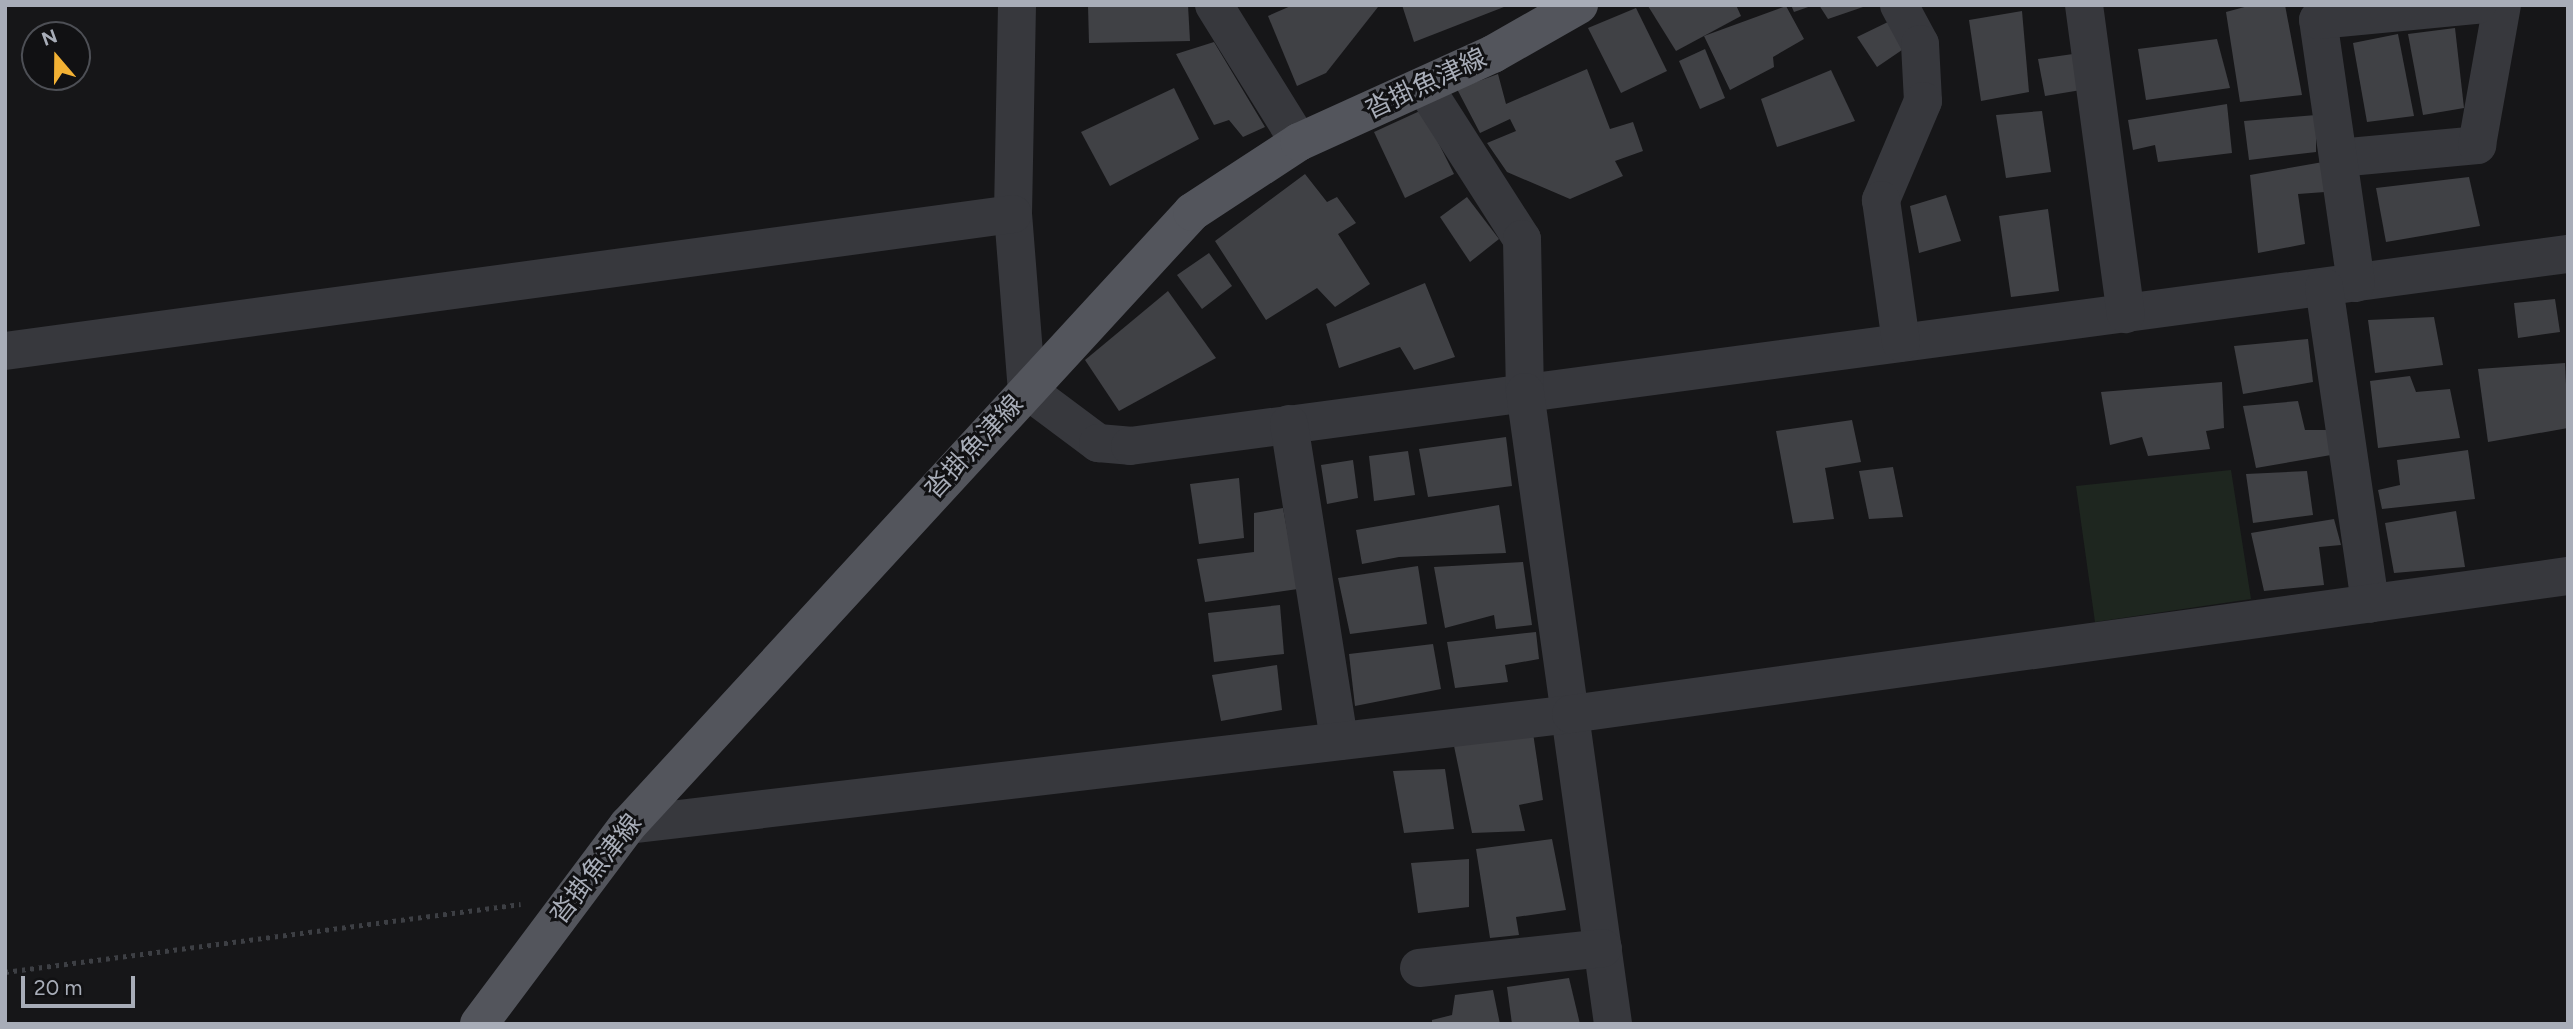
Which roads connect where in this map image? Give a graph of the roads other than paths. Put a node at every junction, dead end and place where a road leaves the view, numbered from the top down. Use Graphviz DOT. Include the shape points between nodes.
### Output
graph roads {
  1 [pos="1017,5"];
  2 [pos="1214,5"];
  3 [pos="1579,5"];
  4 [pos="1899,5"];
  5 [pos="2084,5"];
  6 [pos="2477,5"];
  7 [pos="2502,5"];
  8 [pos="1423,86"];
  9 [pos="1299,142"];
  10 [pos="2338,158"];
  11 [pos="1013,214"];
  12 [pos="2568,254"];
  13 [pos="2340,285"];
  14 [pos="2126,314"];
  15 [pos="1901,343"];
  16 [pos="5,351"];
  17 [pos="1027,390"];
  18 [pos="1525,392"];
  19 [pos="1289,424"];
  20 [pos="2568,576"];
  21 [pos="2370,604"];
  22 [pos="1571,714"];
  23 [pos="1339,741"];
  24 [pos="628,825"];
  25 [pos="1602,948"];
  26 [pos="1419,968"];
  27 [pos="479,1024"];
  28 [pos="1613,1024"];
  1 -- 11 [label="street"];
  2 -- 9 [label="street"];
  3 -- 8 [label="main road, 沓掛魚津線"];
  4 -- 15 [label="street" via="1920,44 1923,102 1881,200"];
  5 -- 14 [label="street"];
  6 -- 10 [label="street" via="2318,20"];
  7 -- 10 [label="street" via="2477,145"];
  8 -- 9 [label="main road, 沓掛魚津線"];
  8 -- 18 [label="street" via="1522,239"];
  9 -- 17 [label="main road, 沓掛魚津線" via="1192,212"];
  10 -- 13 [label="street"];
  11 -- 16 [label="street"];
  11 -- 17 [label="street"];
  12 -- 13 [label="street"];
  13 -- 14 [label="street"];
  13 -- 21 [label="street"];
  14 -- 15 [label="street"];
  15 -- 18 [label="street"];
  17 -- 19 [label="street" via="1098,443 1130,446"];
  17 -- 24 [label="main road, 沓掛魚津線"];
  18 -- 19 [label="street"];
  18 -- 22 [label="street"];
  19 -- 23 [label="street"];
  20 -- 21 [label="street"];
  21 -- 22 [label="street"];
  22 -- 23 [label="street"];
  22 -- 25 [label="street"];
  23 -- 24 [label="street"];
  24 -- 27 [label="main road, 沓掛魚津線"];
  25 -- 26 [label="street"];
  25 -- 28 [label="street"];
}
